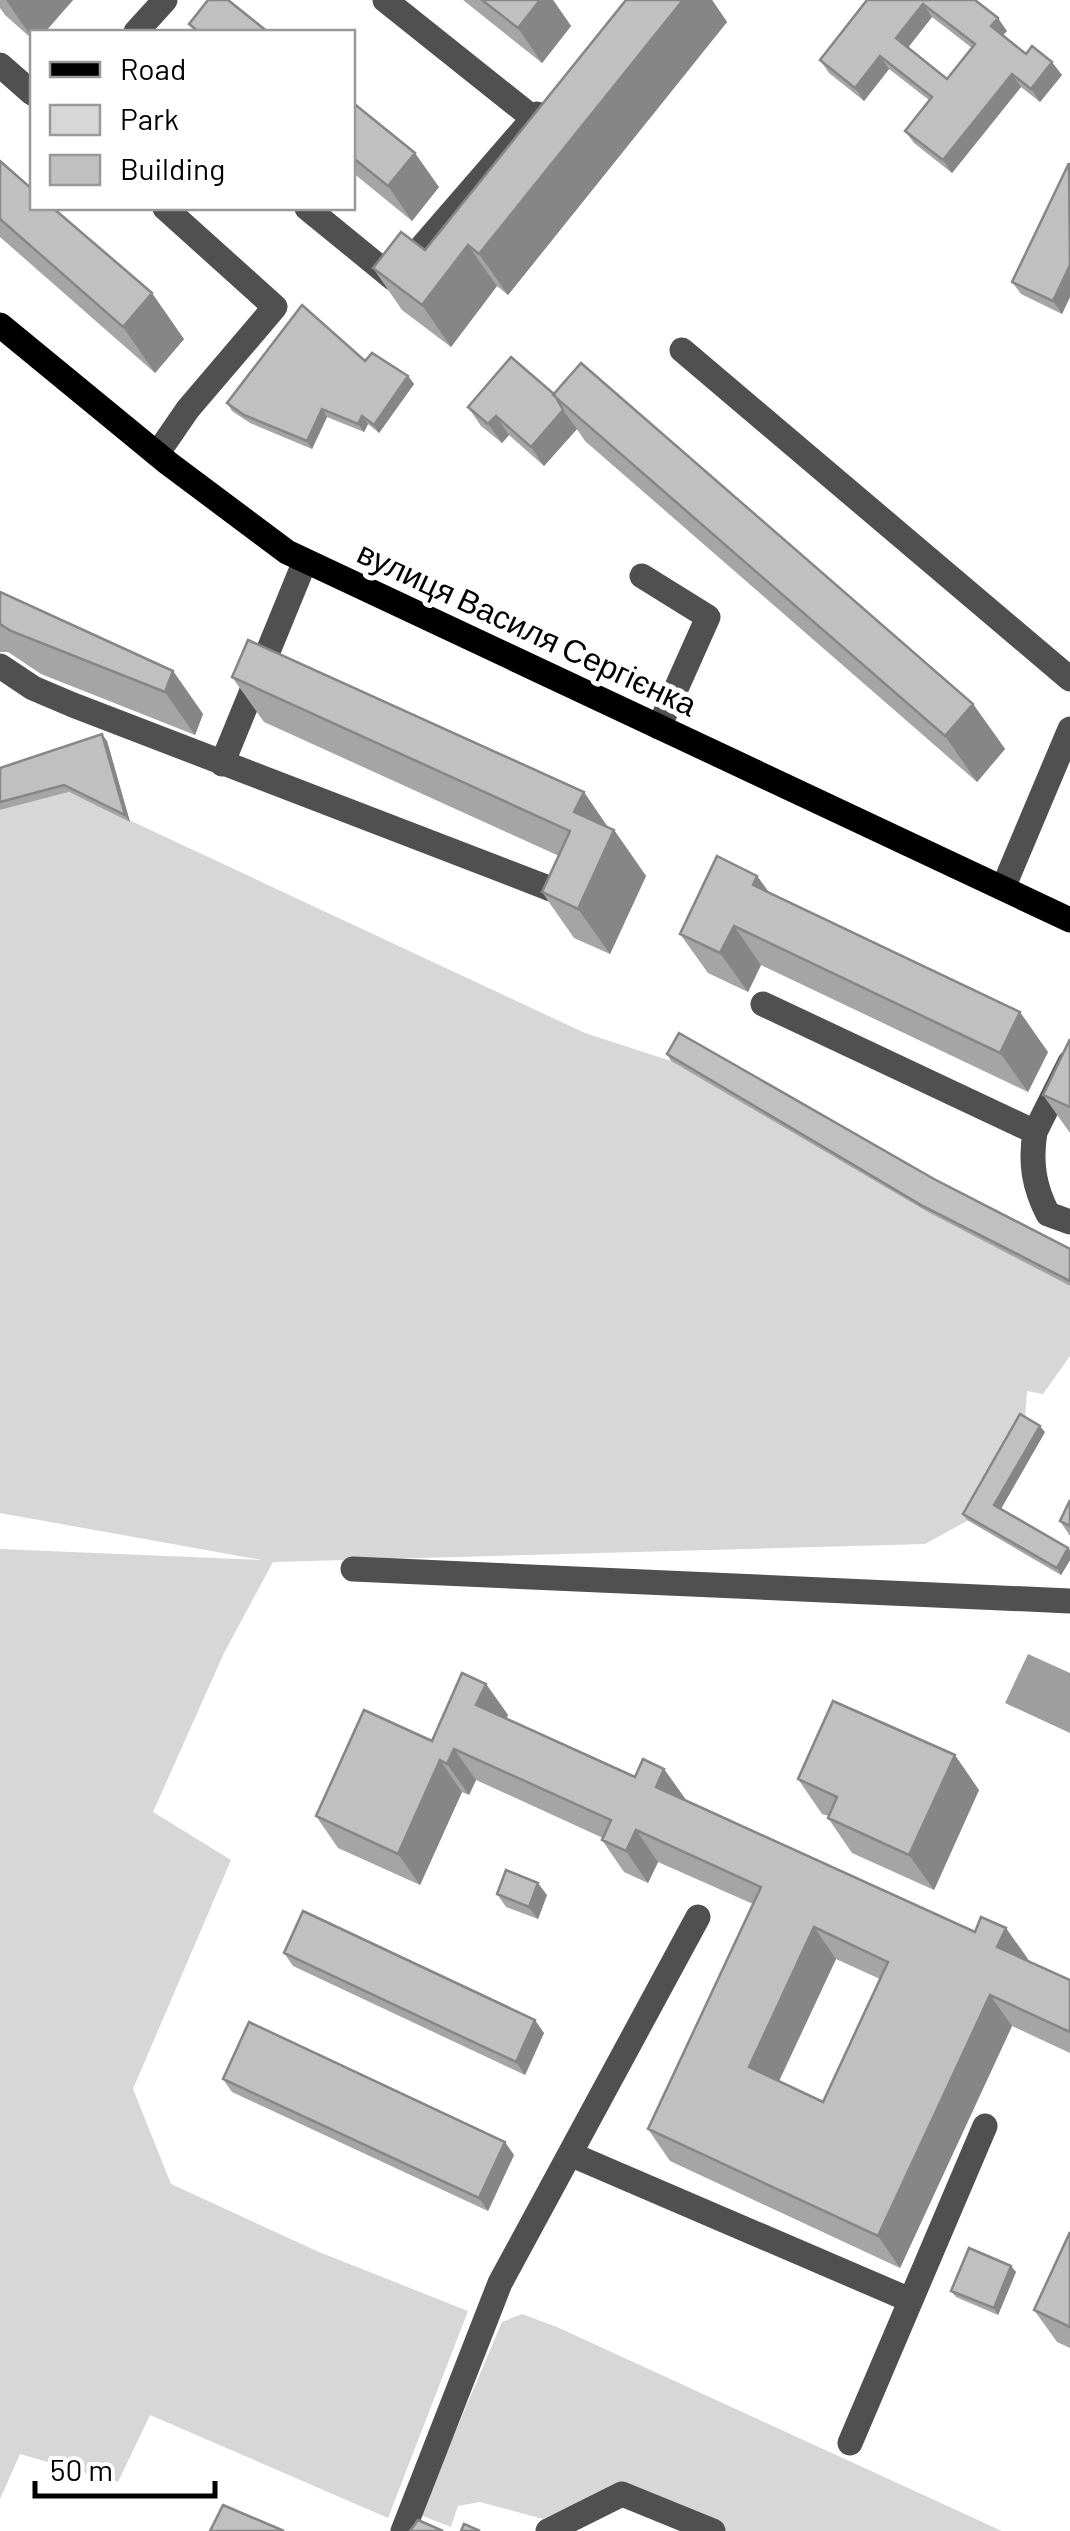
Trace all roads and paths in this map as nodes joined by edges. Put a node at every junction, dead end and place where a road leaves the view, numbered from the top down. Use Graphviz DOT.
graph roads {
  1 [pos="165,0"];
  2 [pos="384,0"];
  3 [pos="138,30"];
  4 [pos="0,65"];
  5 [pos="558,88"];
  6 [pos="30,91"];
  7 [pos="533,118"];
  8 [pos="167,210"];
  9 [pos="309,210"];
  10 [pos="0,325"];
  11 [pos="682,350"];
  12 [pos="157,454"];
  13 [pos="305,560"];
  14 [pos="642,576"];
  15 [pos="0,666"];
  16 [pos="1070,679"];
  17 [pos="659,727"];
  18 [pos="1070,729"];
  19 [pos="222,764"];
  20 [pos="1003,888"];
  21 [pos="551,889"];
  22 [pos="1070,920"];
  23 [pos="763,1004"];
  24 [pos="1070,1062"];
  25 [pos="1036,1132"];
  26 [pos="1070,1222"];
  27 [pos="353,1568"];
  28 [pos="1070,1601"];
  29 [pos="698,1917"];
  30 [pos="985,2126"];
  31 [pos="570,2154"];
  32 [pos="910,2300"];
  33 [pos="850,2443"];
  34 [pos="403,2531"];
  35 [pos="548,2531"];
  36 [pos="712,2531"];
  1 -- 3 [label="lane"];
  2 -- 7 [label="lane"];
  4 -- 6 [label="lane"];
  5 -- 7 [label="lane"];
  7 -- 9 [label="lane"];
  8 -- 12 [label="lane"];
  10 -- 12 [label="main road, вулиця Василя Сергієнка"];
  11 -- 16 [label="lane"];
  12 -- 13 [label="main road, вулиця Василя Сергієнка"];
  13 -- 17 [label="main road, вулиця Василя Сергієнка"];
  13 -- 19 [label="lane"];
  14 -- 17 [label="lane"];
  15 -- 19 [label="lane"];
  17 -- 20 [label="main road, вулиця Василя Сергієнка"];
  18 -- 20 [label="lane"];
  19 -- 21 [label="lane"];
  20 -- 22 [label="main road, вулиця Василя Сергієнка"];
  23 -- 25 [label="lane"];
  24 -- 25 [label="lane"];
  25 -- 26 [label="lane"];
  27 -- 28 [label="lane"];
  29 -- 31 [label="lane"];
  30 -- 32 [label="lane"];
  31 -- 32 [label="lane"];
  31 -- 34 [label="lane"];
  32 -- 33 [label="lane"];
  35 -- 36 [label="lane"];
}
